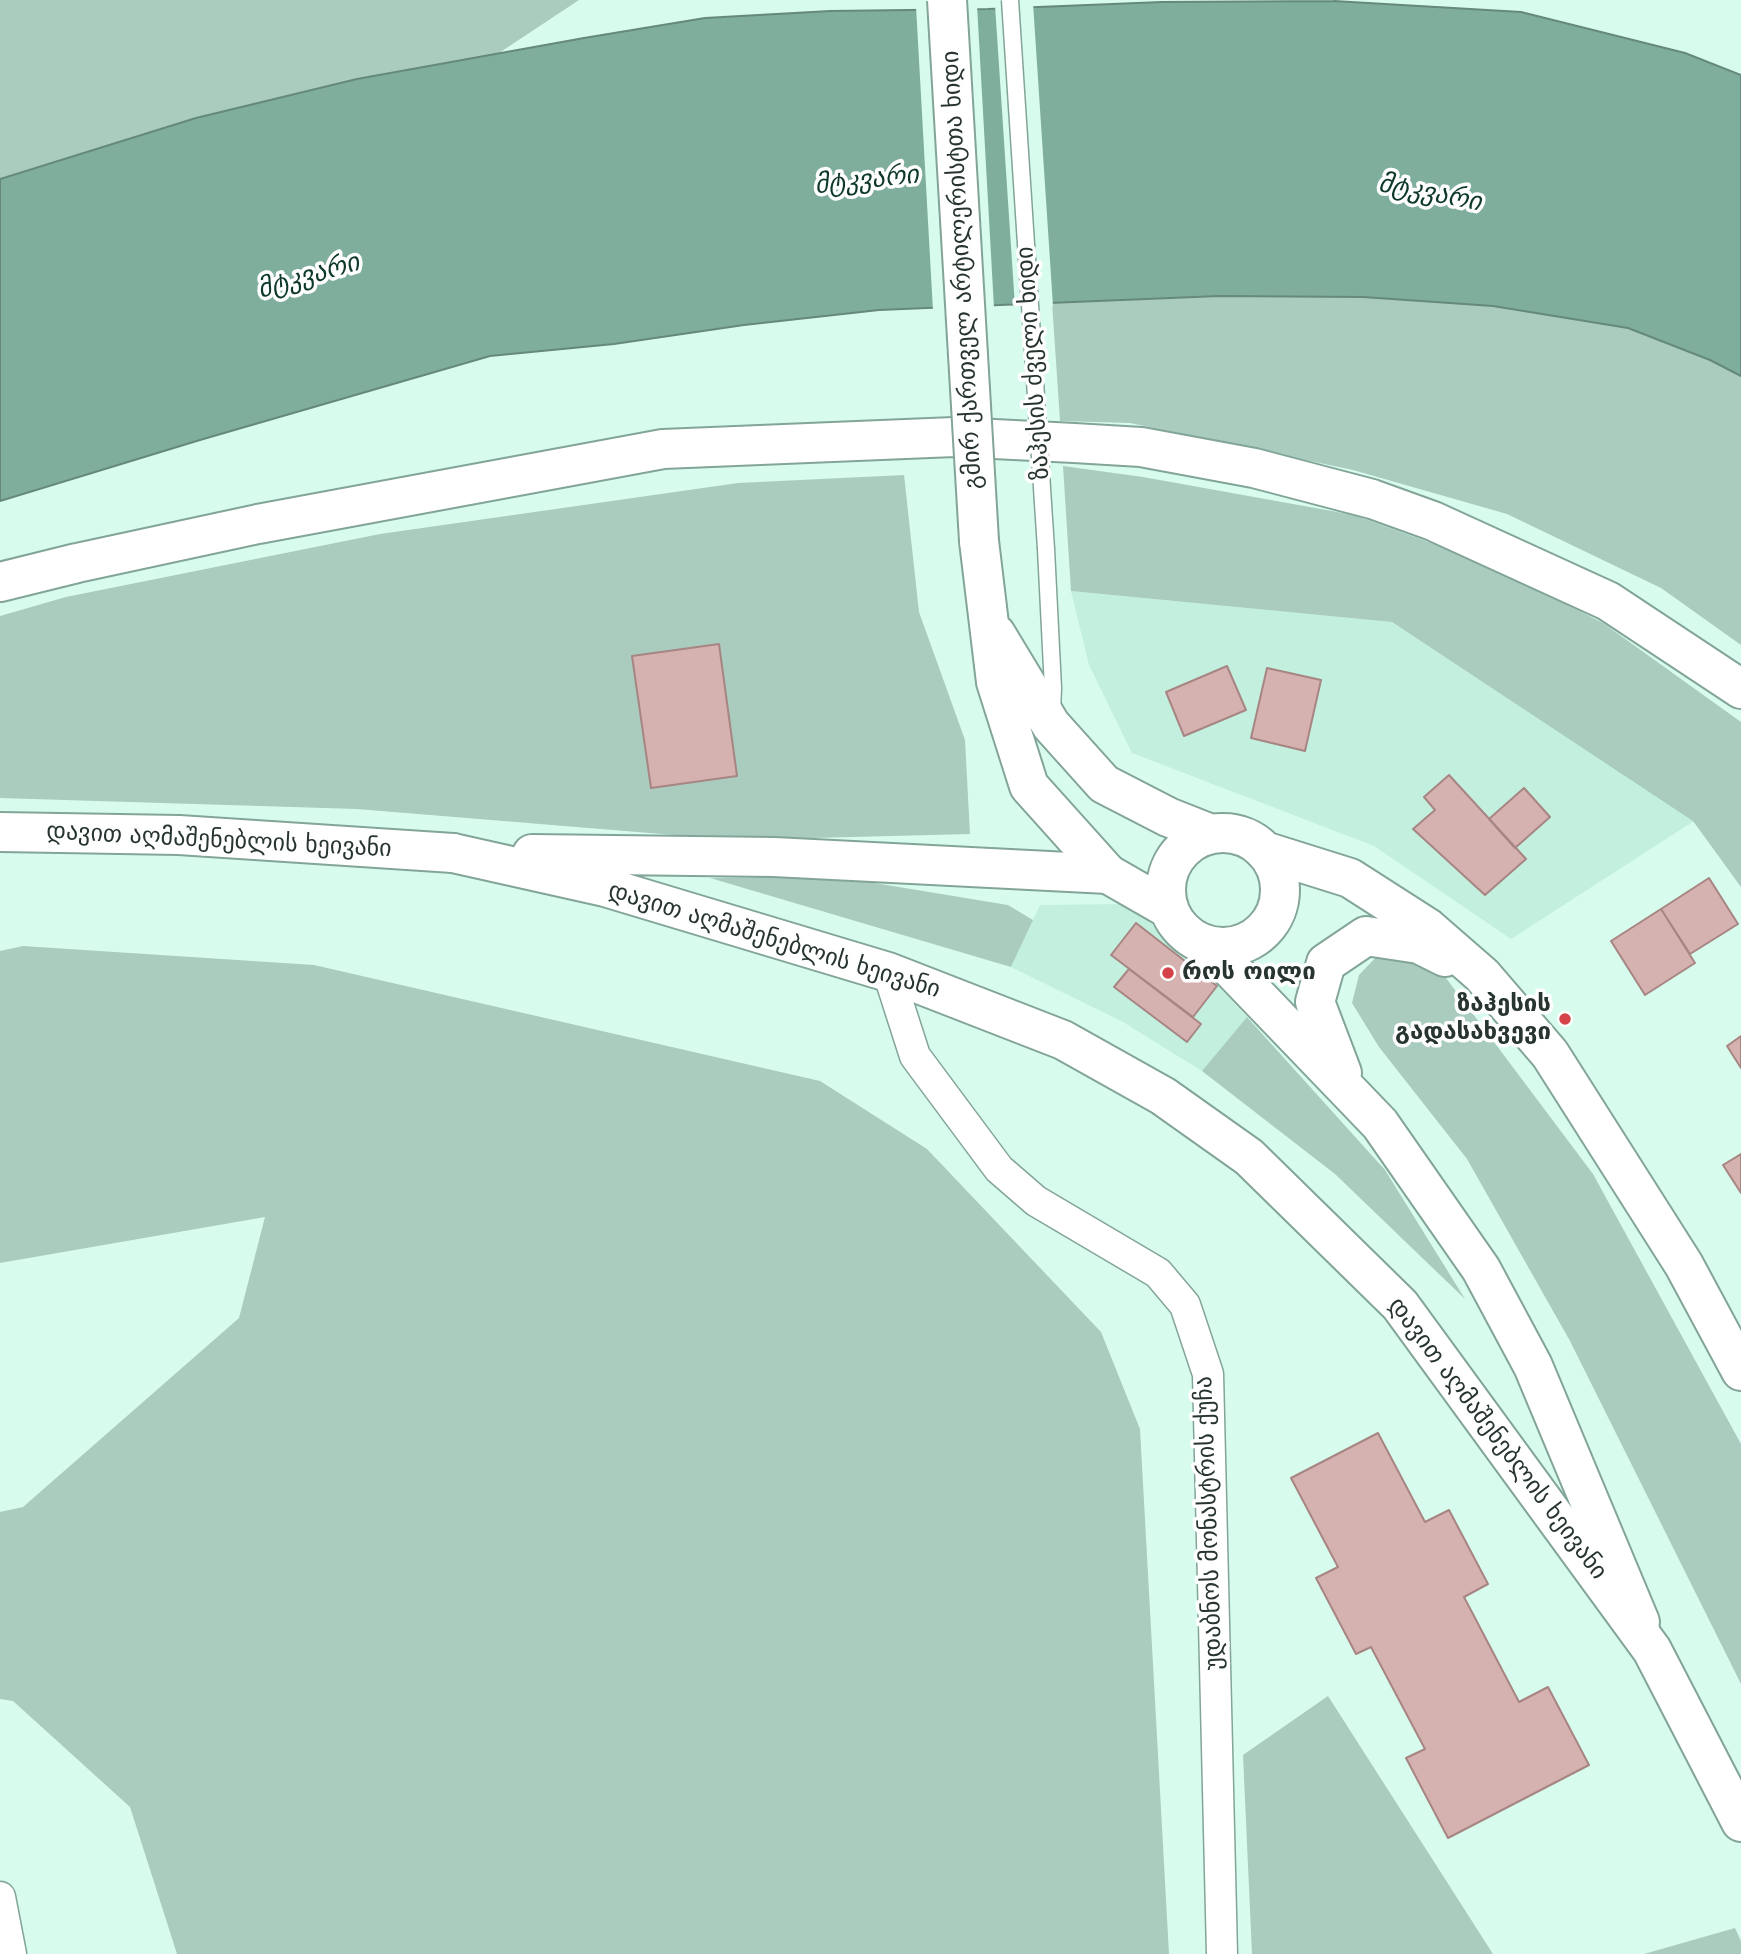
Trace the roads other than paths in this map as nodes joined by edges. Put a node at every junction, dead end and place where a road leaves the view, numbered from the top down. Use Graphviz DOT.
graph roads {
  1 [pos="947,0"];
  2 [pos="1010,0"];
  3 [pos="0,582"];
  4 [pos="989,624"];
  5 [pos="1741,689"];
  6 [pos="1051,725"];
  7 [pos="0,832"];
  8 [pos="1211,834"];
  9 [pos="1264,851"];
  10 [pos="453,853"];
  11 [pos="1108,874"];
  12 [pos="1169,909"];
  13 [pos="1208,945"];
  14 [pos="888,972"];
  15 [pos="1482,975"];
  16 [pos="1348,1088"];
  17 [pos="1741,1371"];
  18 [pos="1652,1650"];
  19 [pos="1741,1822"];
  20 [pos="0,1897"];
  21 [pos="11,1954"];
  22 [pos="1223,1954"];
  1 -- 4 [label="main road, გმირ ქართველ არტილერისტთა ხიდი, bridge"];
  2 -- 6 [label="lane, ზაჰესის ძველი ხიდი, bridge"];
  3 -- 5 [label="main road"];
  4 -- 6 [label="main road"];
  4 -- 11 [label="main road"];
  6 -- 8 [label="main road"];
  7 -- 10 [label="main road, დავით აღმაშენებლის ხეივანი"];
  8 -- 9 [label="main road"];
  8 -- 12 [label="main road"];
  9 -- 13 [label="main road"];
  9 -- 15 [label="main road"];
  10 -- 11 [label="main road"];
  10 -- 14 [label="main road, დავით აღმაშენებლის ხეივანი"];
  11 -- 12 [label="main road"];
  12 -- 13 [label="main road"];
  13 -- 16 [label="main road, დავით აღმაშენებლის ხეივანი"];
  14 -- 18 [label="main road, დავით აღმაშენებლის ხეივანი"];
  14 -- 22 [label="street, უდაბნოს მონასტრის ქუჩა"];
  15 -- 16 [label="main road"];
  15 -- 17 [label="main road"];
  16 -- 18 [label="main road, დავით აღმაშენებლის ხეივანი"];
  18 -- 19 [label="main road, დავით აღმაშენებლის ხეივანი"];
  20 -- 21 [label="street"];
}
